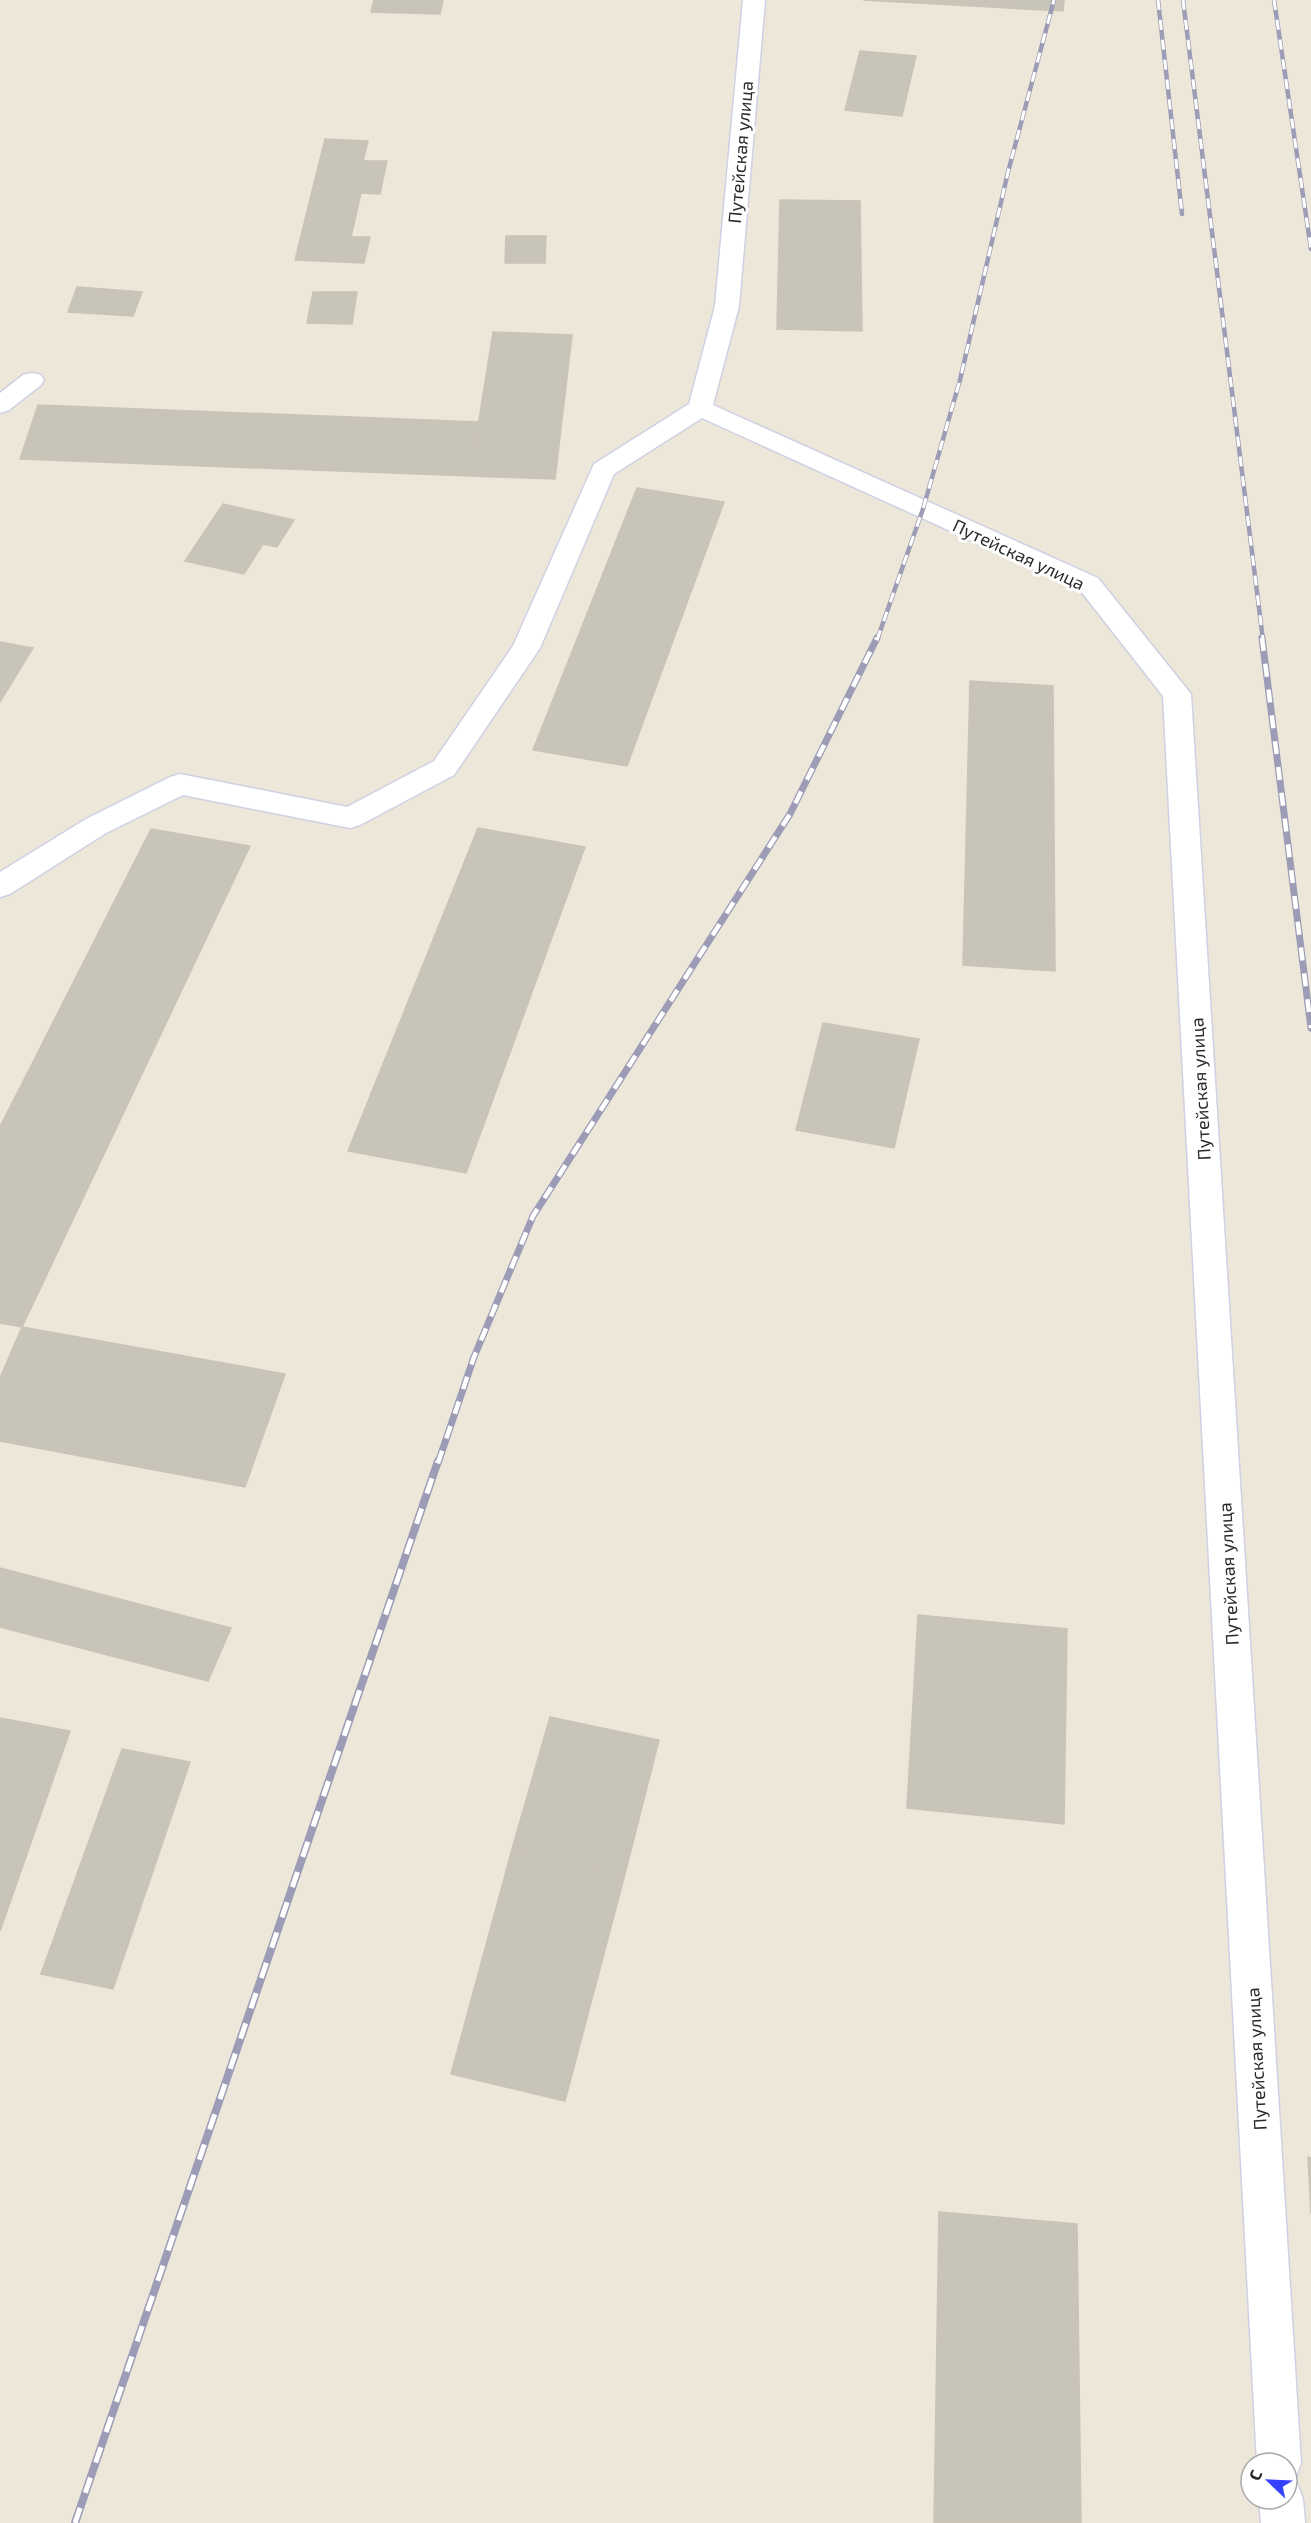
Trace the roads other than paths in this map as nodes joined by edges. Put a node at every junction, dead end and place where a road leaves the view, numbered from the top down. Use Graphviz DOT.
graph roads {
  1 [pos="754,0"];
  2 [pos="32,380"];
  3 [pos="0,405"];
  4 [pos="700,408"];
  5 [pos="0,886"];
  6 [pos="1278,2451"];
  1 -- 4 [label="street, Путейская улица"];
  2 -- 3 [label="street"];
  4 -- 5 [label="street"];
  4 -- 6 [label="street, Путейская улица"];
}
